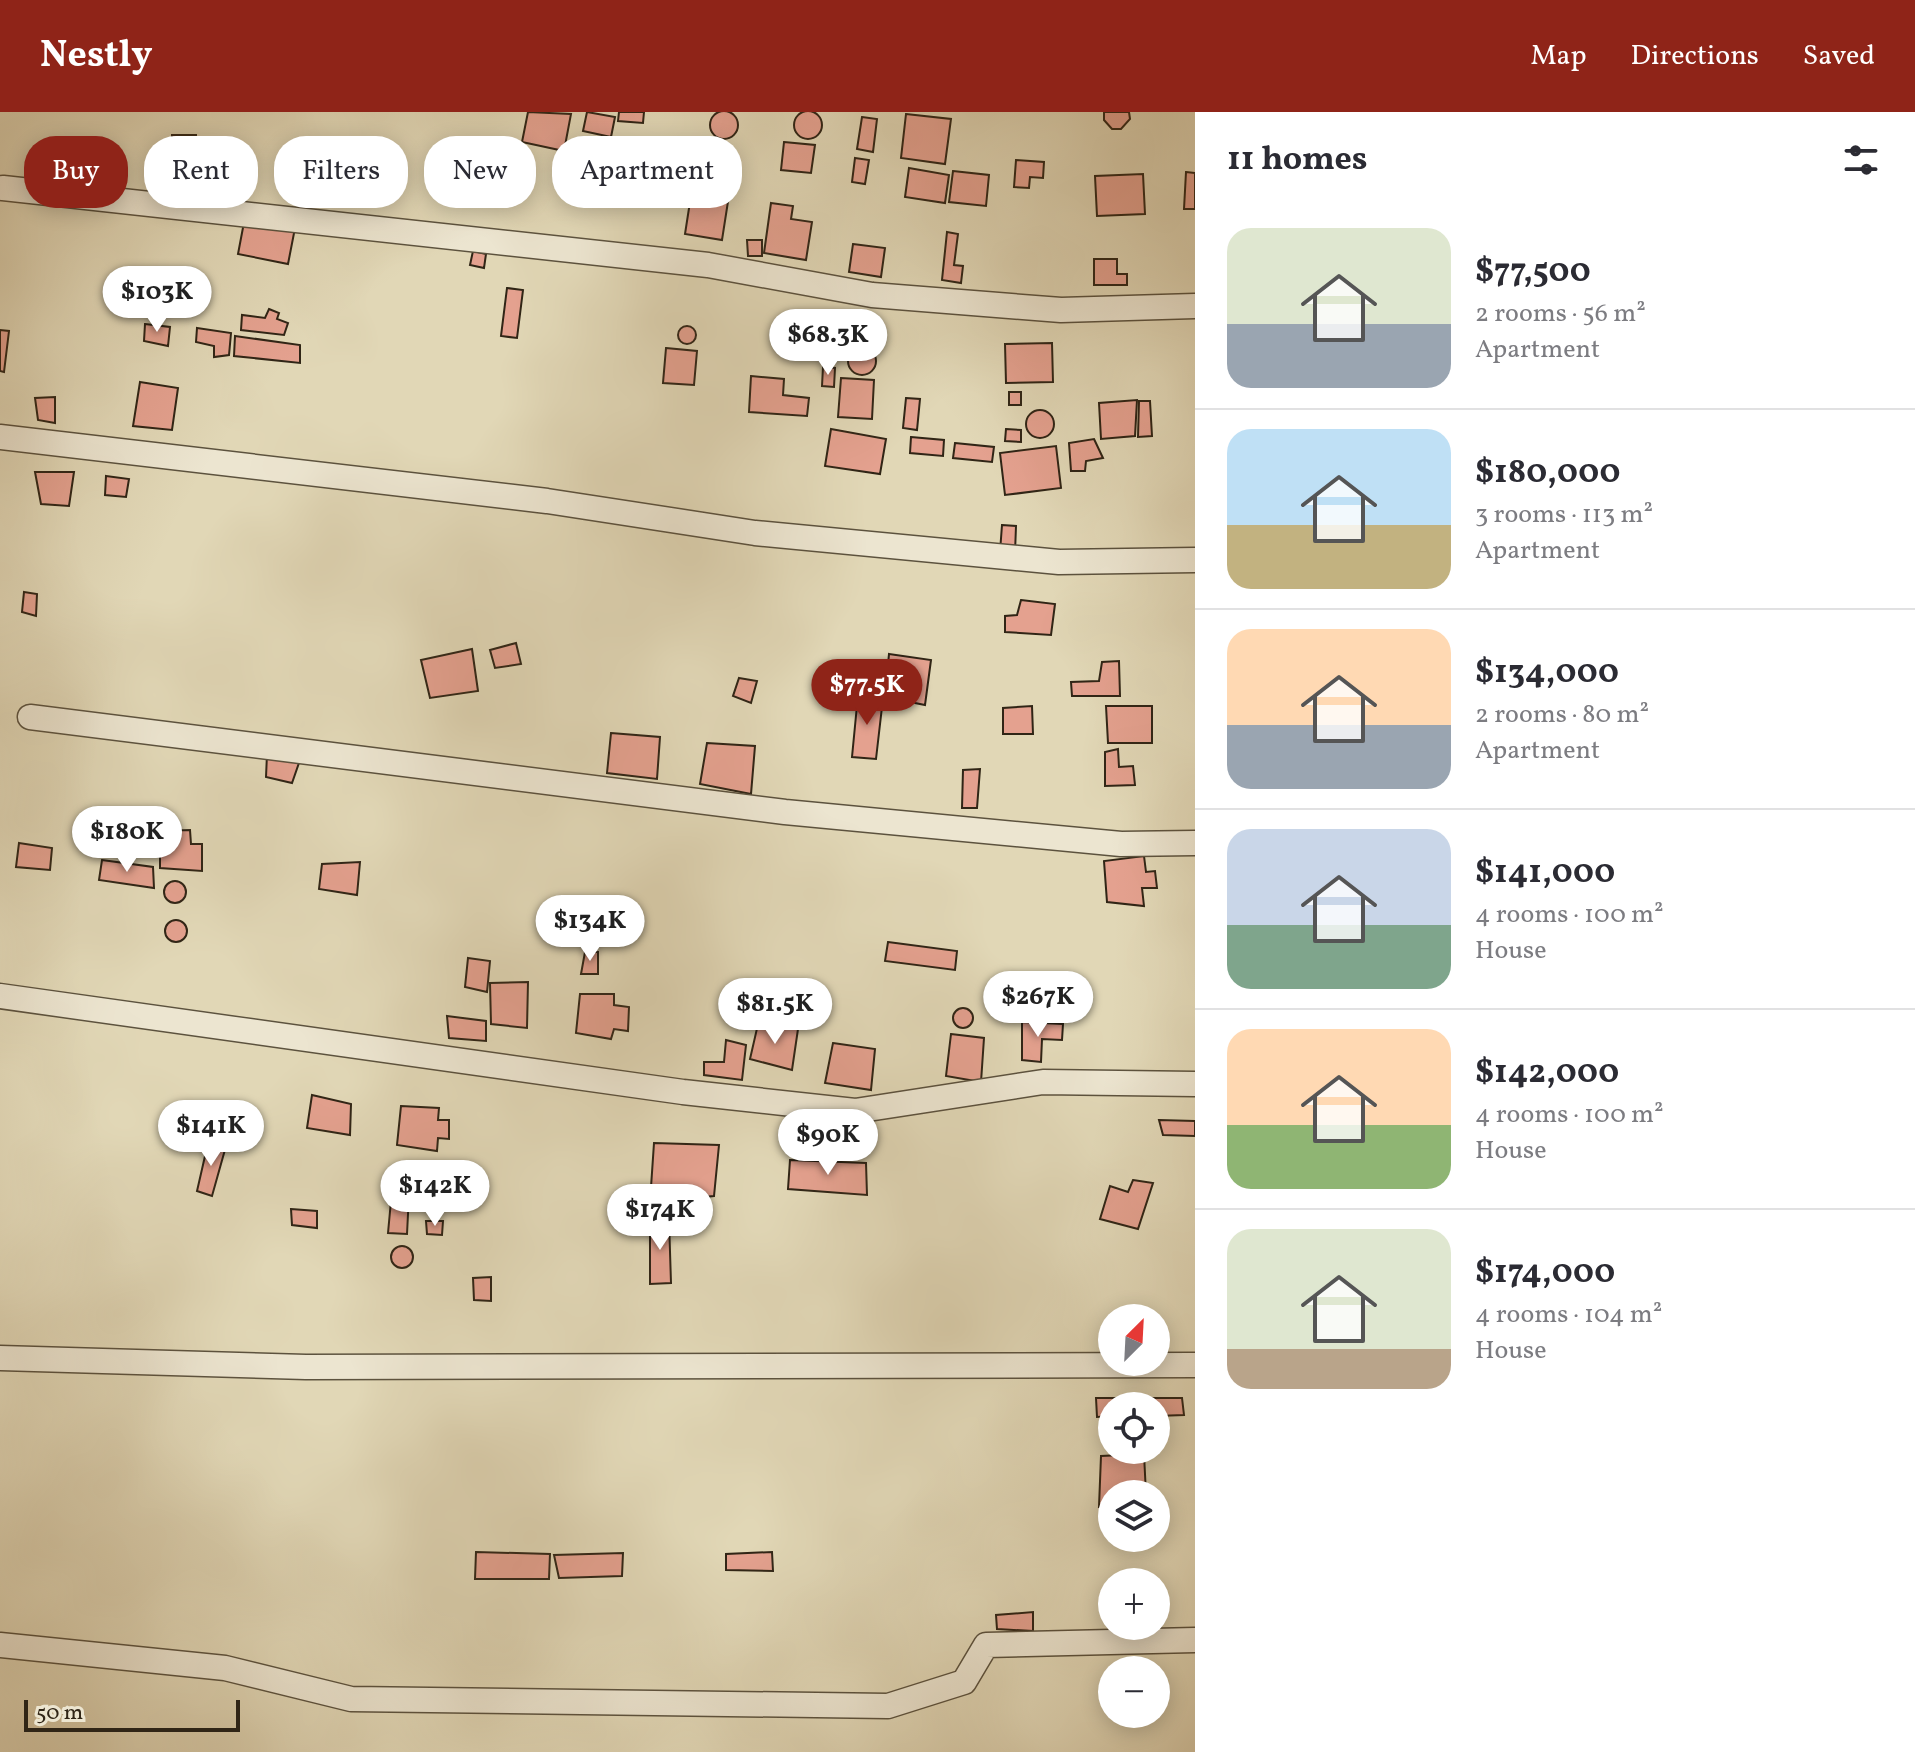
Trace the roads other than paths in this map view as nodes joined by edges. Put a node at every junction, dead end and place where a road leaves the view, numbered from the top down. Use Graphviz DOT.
graph roads {
  1 [pos="3,188"];
  2 [pos="1195,306"];
  3 [pos="0,437"];
  4 [pos="1195,560"];
  5 [pos="30,717"];
  6 [pos="1195,843"];
  7 [pos="0,996"];
  8 [pos="1195,1084"];
  9 [pos="0,1358"];
  10 [pos="1195,1365"];
  11 [pos="1195,1640"];
  12 [pos="0,1645"];
  1 -- 2 [label="street"];
  3 -- 4 [label="street"];
  5 -- 6 [label="street"];
  7 -- 8 [label="street"];
  9 -- 10 [label="street"];
  11 -- 12 [label="street"];
}
